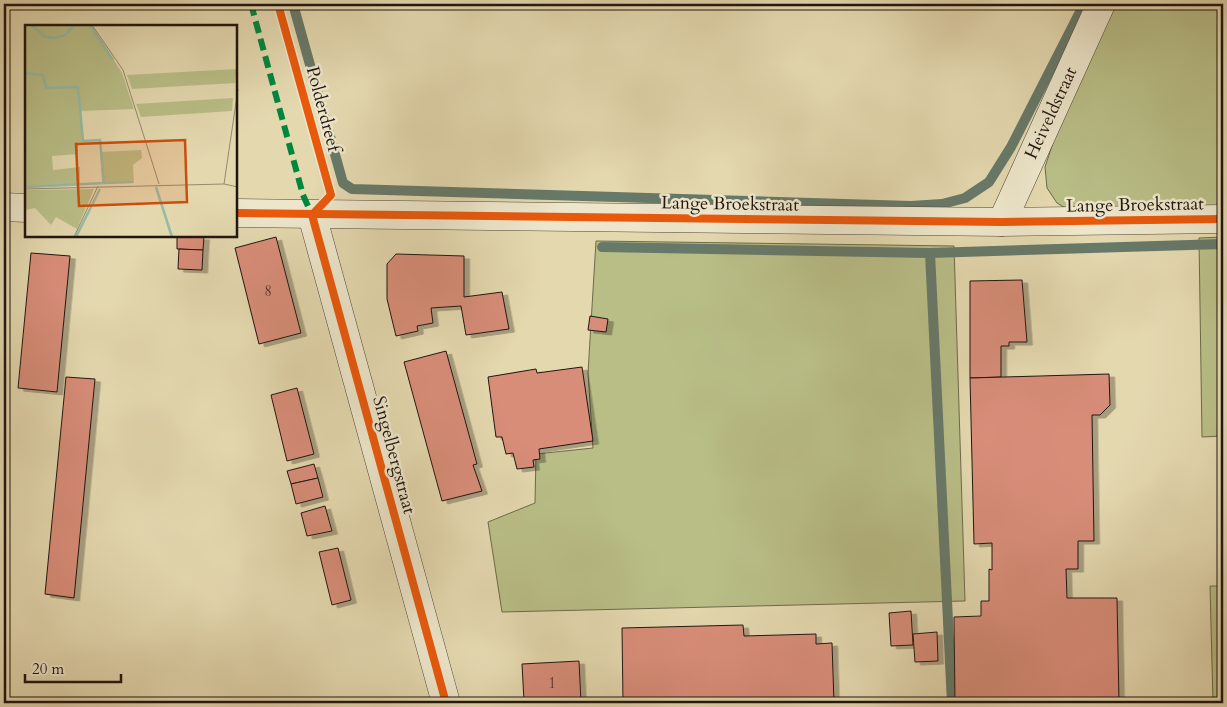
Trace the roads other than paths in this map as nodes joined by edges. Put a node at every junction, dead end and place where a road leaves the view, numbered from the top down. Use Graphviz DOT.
graph roads {
  1 [pos="1101,4"];
  2 [pos="4,207"];
  3 [pos="25,208"];
  4 [pos="238,214"];
  5 [pos="312,216"];
  6 [pos="1223,219"];
  7 [pos="1002,222"];
  8 [pos="446,703"];
  1 -- 7 [label="street, Heiveldstraat"];
  2 -- 3 [label="street"];
  4 -- 5 [label="street, Lange Broekstraat"];
  5 -- 7 [label="street, Lange Broekstraat"];
  5 -- 8 [label="street, Singelbergstraat"];
  6 -- 7 [label="street, Lange Broekstraat"];
}
